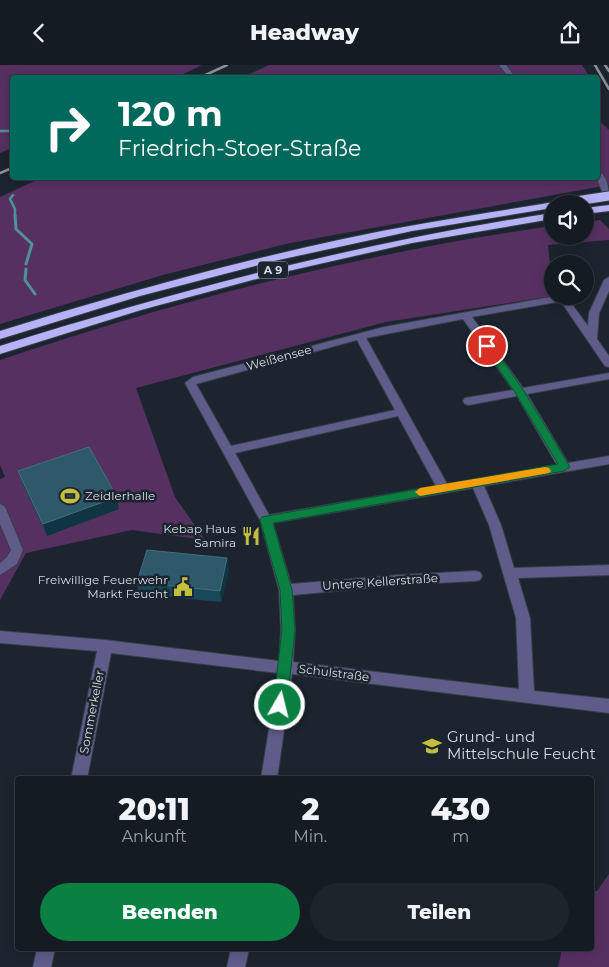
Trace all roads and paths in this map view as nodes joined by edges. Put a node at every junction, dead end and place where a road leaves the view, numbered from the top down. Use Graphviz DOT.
graph roads {
  1 [pos="502,65"];
  2 [pos="510,75"];
  3 [pos="600,177"];
  4 [pos="609,197"];
  5 [pos="594,199"];
  6 [pos="544,206"];
  7 [pos="609,208"];
  8 [pos="594,210"];
  9 [pos="544,217"];
  10 [pos="609,280"];
  11 [pos="465,315"];
  12 [pos="0,335"];
  13 [pos="360,336"];
  14 [pos="592,338"];
  15 [pos="0,350"];
  16 [pos="609,363"];
  17 [pos="609,376"];
  18 [pos="520,393"];
  19 [pos="469,401"];
  20 [pos="401,411"];
  21 [pos="228,451"];
  22 [pos="609,460"];
  23 [pos="564,467"];
  24 [pos="477,483"];
  25 [pos="443,488"];
  26 [pos="0,509"];
  27 [pos="266,520"];
  28 [pos="0,570"];
  29 [pos="609,570"];
  30 [pos="511,573"];
  31 [pos="475,576"];
  32 [pos="286,590"];
  33 [pos="0,637"];
  34 [pos="105,646"];
  35 [pos="286,667"];
  36 [pos="528,696"];
  37 [pos="609,706"];
  38 [pos="80,776"];
  39 [pos="269,776"];
  40 [pos="46,951"];
  41 [pos="240,951"];
  42 [pos="42,967"];
  43 [pos="236,967"];
  1 -- 2 [label="street"];
  3 -- 4 [label="street"];
  4 -- 5 [label="highway, bridge"];
  6 -- 12 [label="highway, A 9"];
  7 -- 8 [label="highway"];
  9 -- 15 [label="highway, A 9"];
  10 -- 14 [label="street"];
  11 -- 13 [label="street"];
  11 -- 14 [label="street"];
  11 -- 18 [label="street"];
  13 -- 20 [label="street"];
  13 -- 21 [label="street, Weißensee"];
  14 -- 16 [label="street"];
  17 -- 18 [label="street"];
  18 -- 19 [label="street"];
  18 -- 23 [label="street"];
  20 -- 21 [label="street"];
  20 -- 25 [label="street"];
  21 -- 27 [label="street, Weißensee"];
  22 -- 23 [label="street"];
  23 -- 24 [label="street"];
  24 -- 25 [label="street"];
  24 -- 30 [label="street"];
  25 -- 27 [label="street"];
  26 -- 28 [label="street"];
  27 -- 32 [label="street"];
  29 -- 30 [label="street"];
  30 -- 36 [label="street"];
  31 -- 32 [label="street, Untere Kellerstraße"];
  32 -- 35 [label="street"];
  33 -- 34 [label="street, Schulstraße"];
  34 -- 35 [label="street, Schulstraße"];
  34 -- 38 [label="street, Sommerkeller"];
  35 -- 36 [label="street, Schulstraße"];
  35 -- 39 [label="street"];
  36 -- 37 [label="street, Schulstraße"];
  40 -- 42 [label="street"];
  41 -- 43 [label="street"];
}
